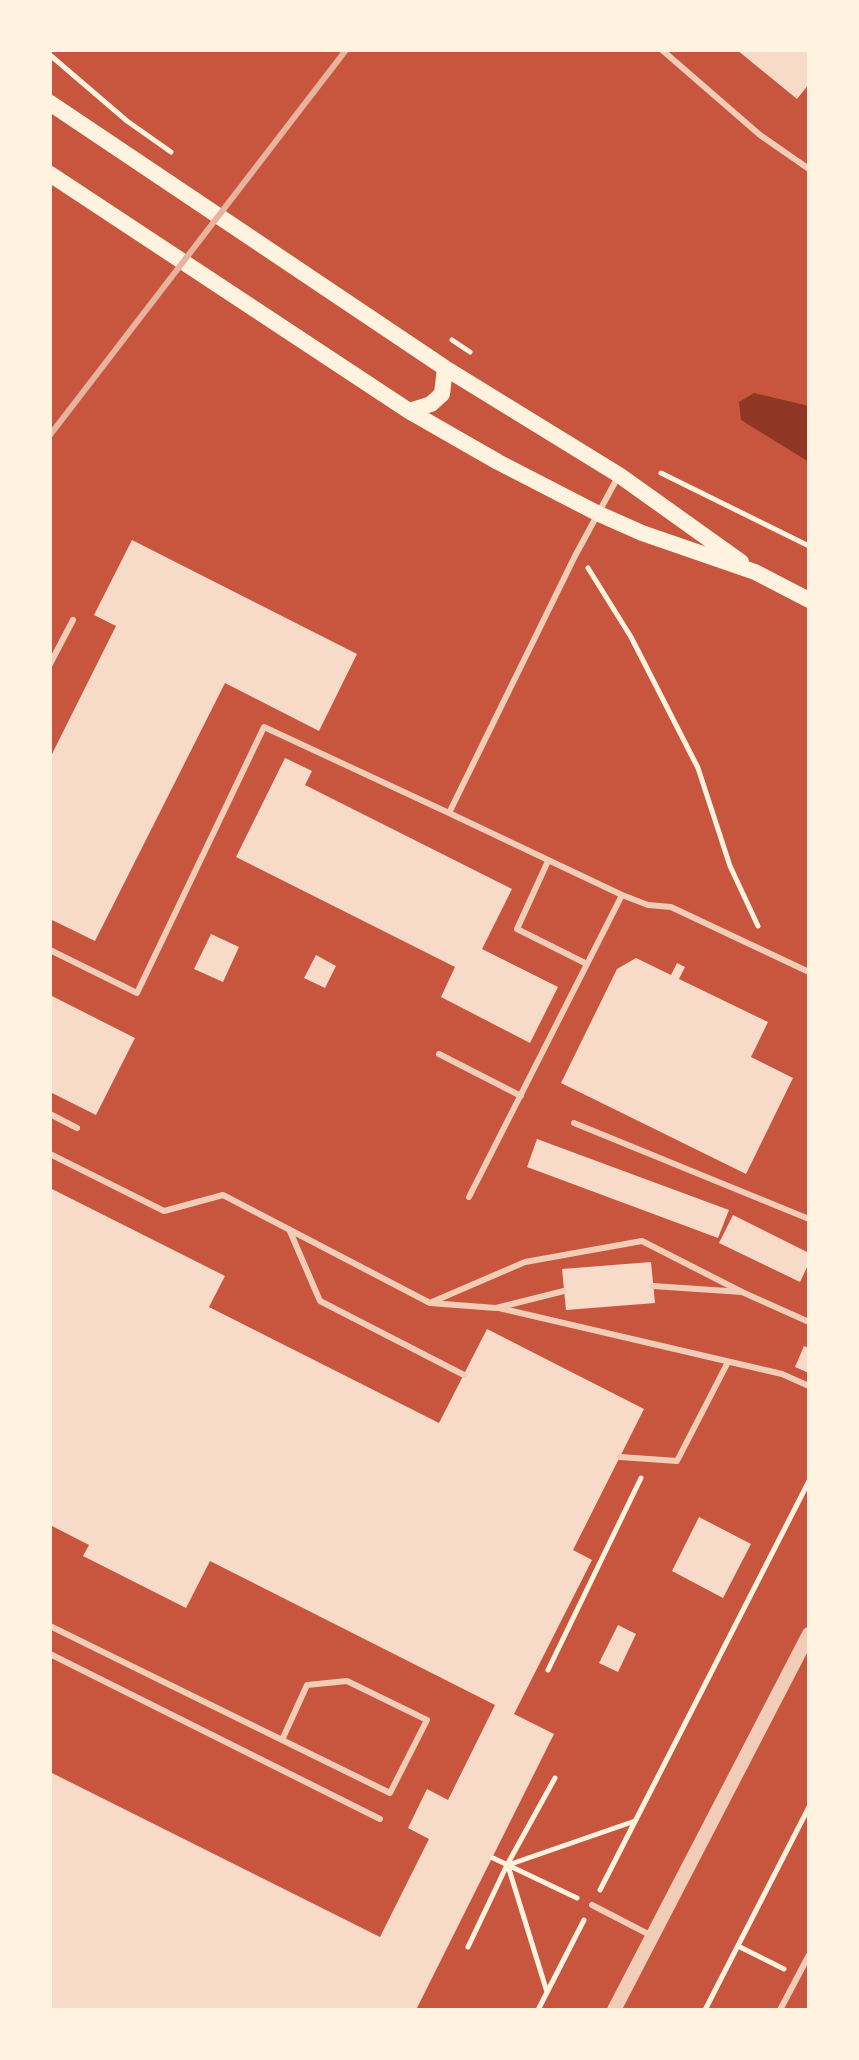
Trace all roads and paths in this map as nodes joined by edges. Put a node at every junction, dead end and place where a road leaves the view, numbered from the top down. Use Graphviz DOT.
graph roads {
  1 [pos="662,50"];
  2 [pos="50,55"];
  3 [pos="50,103"];
  4 [pos="127,121"];
  5 [pos="809,169"];
  6 [pos="50,174"];
  7 [pos="446,337"];
  8 [pos="473,353"];
  9 [pos="445,368"];
  10 [pos="409,411"];
  11 [pos="658,471"];
  12 [pos="619,475"];
  13 [pos="597,513"];
  14 [pos="809,546"];
  15 [pos="575,556"];
  16 [pos="755,572"];
  17 [pos="809,600"];
  18 [pos="73,620"];
  19 [pos="50,664"];
  20 [pos="449,813"];
  21 [pos="548,861"];
  22 [pos="622,895"];
  23 [pos="50,950"];
  24 [pos="768,953"];
  25 [pos="587,964"];
  26 [pos="809,972"];
  27 [pos="439,1054"];
  28 [pos="521,1096"];
  29 [pos="50,1114"];
  30 [pos="574,1123"];
  31 [pos="77,1128"];
  32 [pos="50,1154"];
  33 [pos="469,1197"];
  34 [pos="809,1219"];
  35 [pos="289,1229"];
  36 [pos="653,1286"];
  37 [pos="564,1291"];
  38 [pos="742,1292"];
  39 [pos="430,1303"];
  40 [pos="496,1308"];
  41 [pos="809,1322"];
  42 [pos="728,1362"];
  43 [pos="464,1375"];
  44 [pos="809,1386"];
  45 [pos="620,1457"];
  46 [pos="650,1459"];
  47 [pos="809,1481"];
  48 [pos="50,1626"];
  49 [pos="809,1634"];
  50 [pos="50,1654"];
  51 [pos="548,1670"];
  52 [pos="282,1740"];
  53 [pos="555,1778"];
  54 [pos="809,1807"];
  55 [pos="380,1819"];
  56 [pos="635,1820"];
  57 [pos="493,1858"];
  58 [pos="507,1865"];
  59 [pos="592,1905"];
  60 [pos="652,1936"];
  61 [pos="738,1946"];
  62 [pos="468,1947"];
  63 [pos="809,1955"];
  64 [pos="795,1974"];
  65 [pos="547,1992"];
  66 [pos="538,2010"];
  67 [pos="614,2010"];
  68 [pos="705,2010"];
  69 [pos="780,2010"];
  1 -- 5 [label="lane"];
  2 -- 4 [label="path"];
  3 -- 9 [label="main road"];
  6 -- 10 [label="main road"];
  7 -- 8 [label="path"];
  9 -- 10 [label="main road"];
  9 -- 12 [label="main road"];
  10 -- 13 [label="main road"];
  11 -- 14 [label="path"];
  12 -- 13 [label="lane"];
  12 -- 16 [label="main road"];
  13 -- 15 [label="lane"];
  13 -- 16 [label="main road"];
  15 -- 20 [label="lane"];
  15 -- 24 [label="path"];
  16 -- 17 [label="main road"];
  18 -- 19 [label="lane"];
  20 -- 21 [label="lane"];
  20 -- 23 [label="lane"];
  21 -- 22 [label="lane"];
  21 -- 25 [label="lane"];
  22 -- 24 [label="lane"];
  22 -- 25 [label="lane"];
  24 -- 26 [label="lane"];
  25 -- 28 [label="lane"];
  27 -- 28 [label="lane"];
  28 -- 33 [label="lane"];
  29 -- 31 [label="lane"];
  30 -- 34 [label="lane"];
  32 -- 35 [label="lane"];
  35 -- 39 [label="lane"];
  35 -- 43 [label="lane"];
  36 -- 38 [label="lane"];
  37 -- 40 [label="lane"];
  38 -- 39 [label="lane"];
  38 -- 41 [label="lane"];
  39 -- 40 [label="lane"];
  40 -- 42 [label="lane"];
  42 -- 44 [label="lane"];
  42 -- 46 [label="lane"];
  45 -- 46 [label="lane"];
  46 -- 51 [label="path"];
  47 -- 56 [label="path"];
  48 -- 52 [label="lane"];
  49 -- 60 [label="street"];
  50 -- 55 [label="lane"];
  52 -- 52 [label="lane"];
  53 -- 58 [label="path"];
  54 -- 61 [label="path"];
  56 -- 58 [label="path"];
  56 -- 59 [label="path"];
  57 -- 58 [label="path"];
  58 -- 59 [label="path"];
  58 -- 62 [label="path"];
  58 -- 65 [label="path"];
  59 -- 60 [label="lane"];
  59 -- 65 [label="path"];
  60 -- 67 [label="street"];
  61 -- 64 [label="path"];
  61 -- 68 [label="path"];
  63 -- 69 [label="lane"];
  65 -- 66 [label="path"];
}
